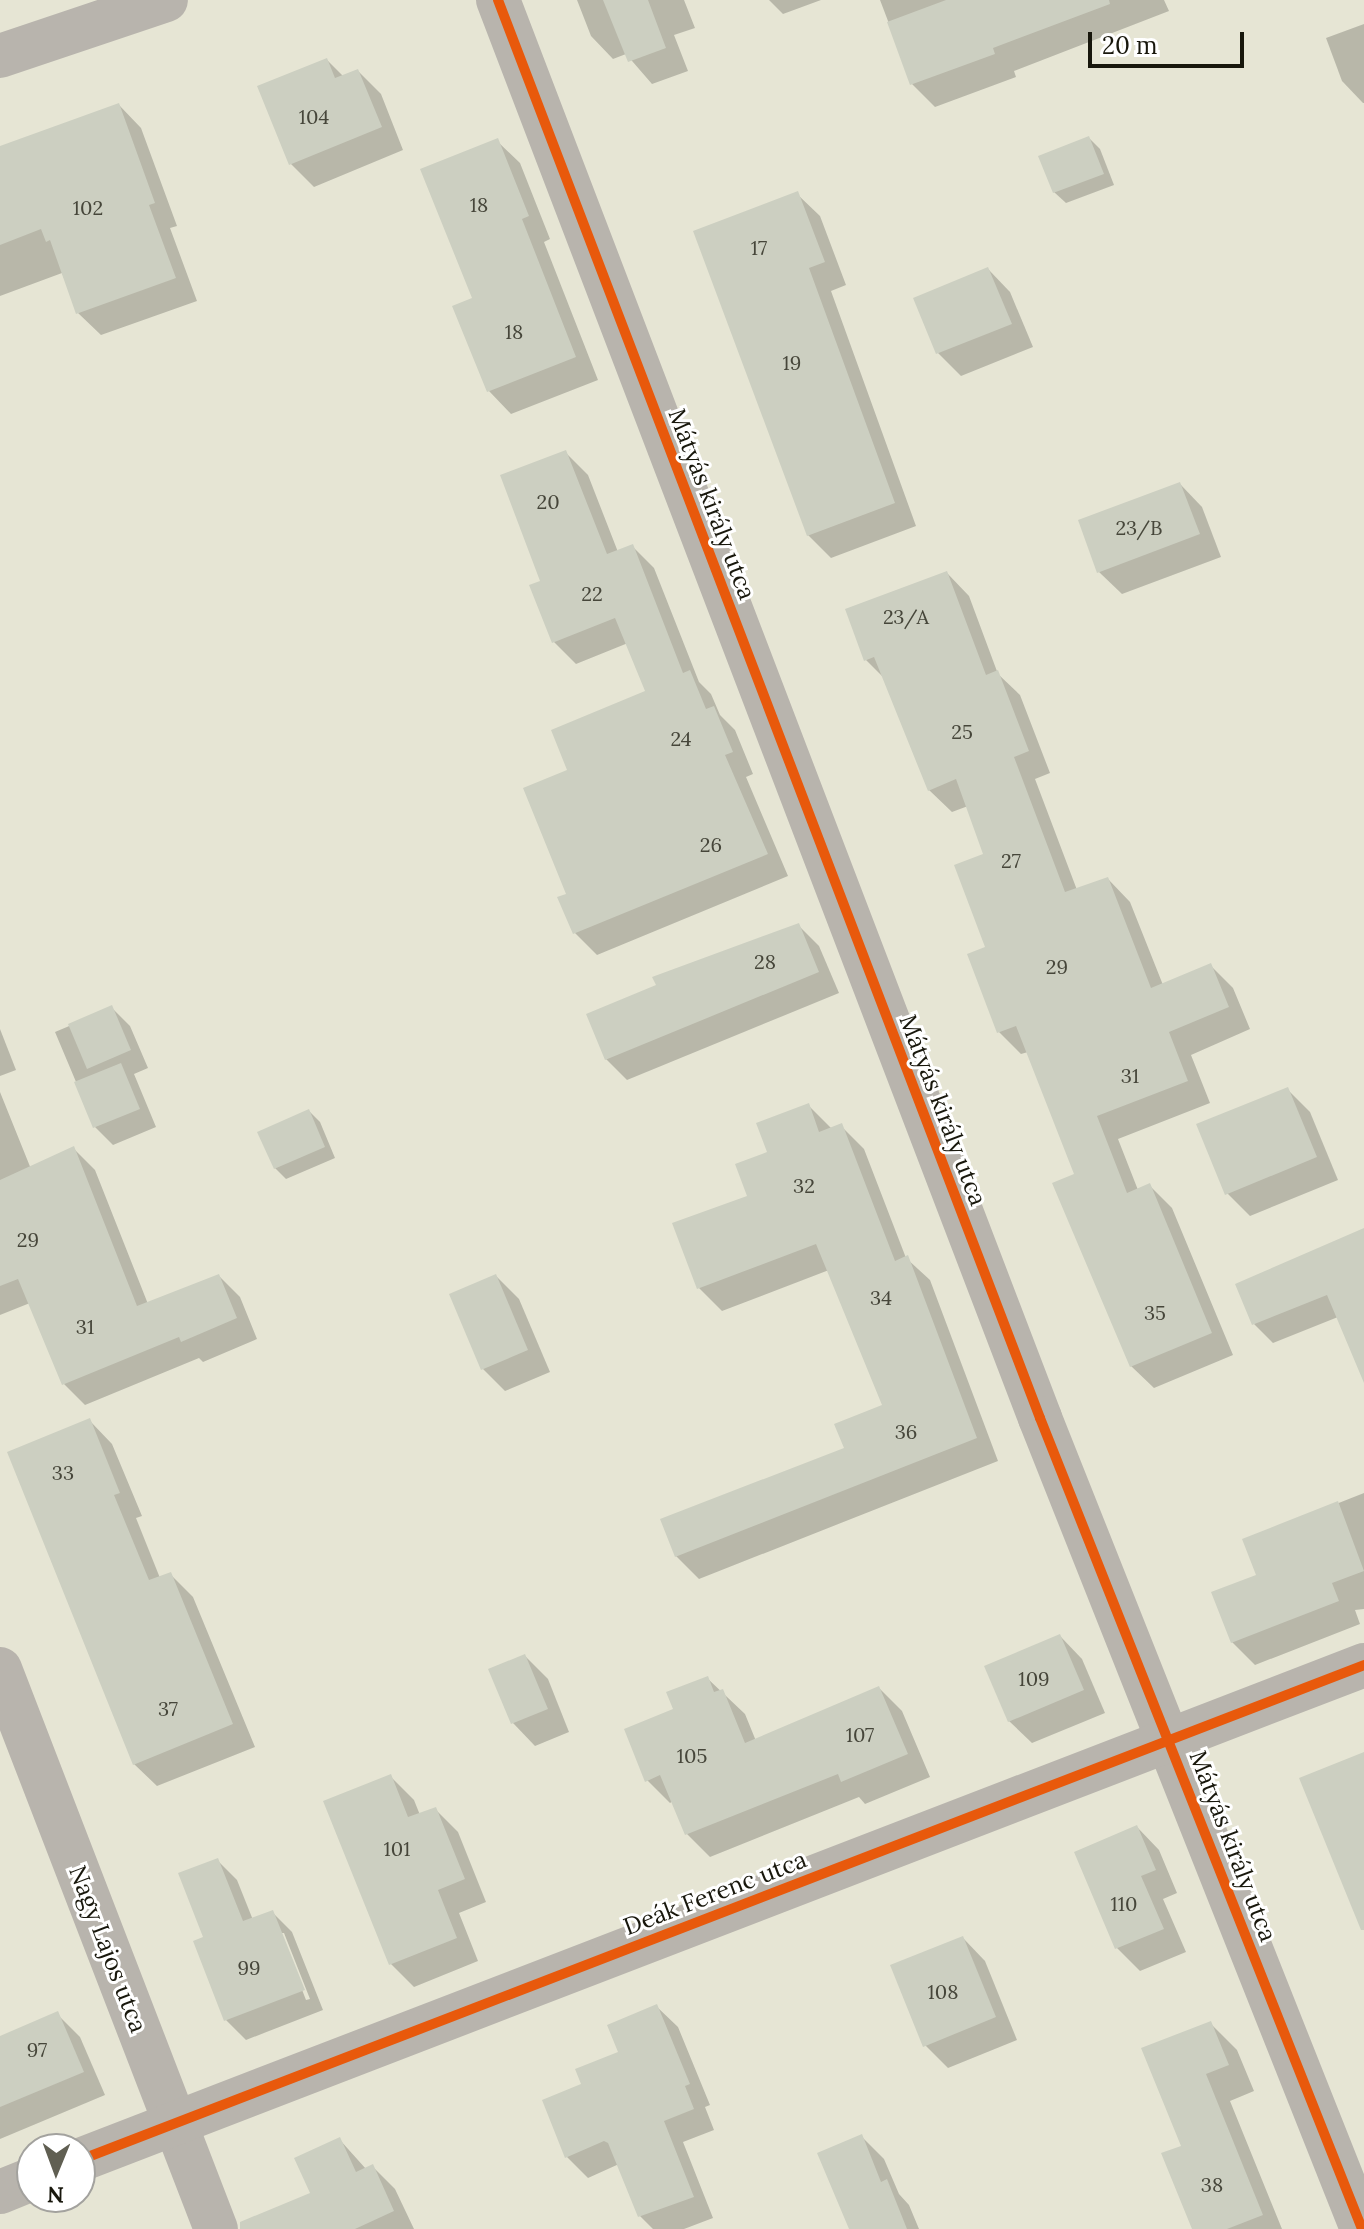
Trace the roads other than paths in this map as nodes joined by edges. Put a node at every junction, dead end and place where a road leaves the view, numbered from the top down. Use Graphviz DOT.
graph roads {
  1 [pos="166,0"];
  2 [pos="498,0"];
  3 [pos="0,56"];
  4 [pos="1364,1665"];
  5 [pos="0,1669"];
  6 [pos="1169,1739"];
  7 [pos="175,2122"];
  8 [pos="96,2154"];
  9 [pos="216,2229"];
  10 [pos="1362,2229"];
  1 -- 3 [label="street"];
  2 -- 6 [label="street, Mátyás király utca"];
  4 -- 6 [label="street, Deák Ferenc utca"];
  5 -- 7 [label="street, Nagy Lajos utca"];
  6 -- 7 [label="street, Deák Ferenc utca"];
  6 -- 10 [label="street, Mátyás király utca"];
  7 -- 8 [label="street, Deák Ferenc utca"];
  7 -- 9 [label="street, Nagy Lajos utca"];
}
